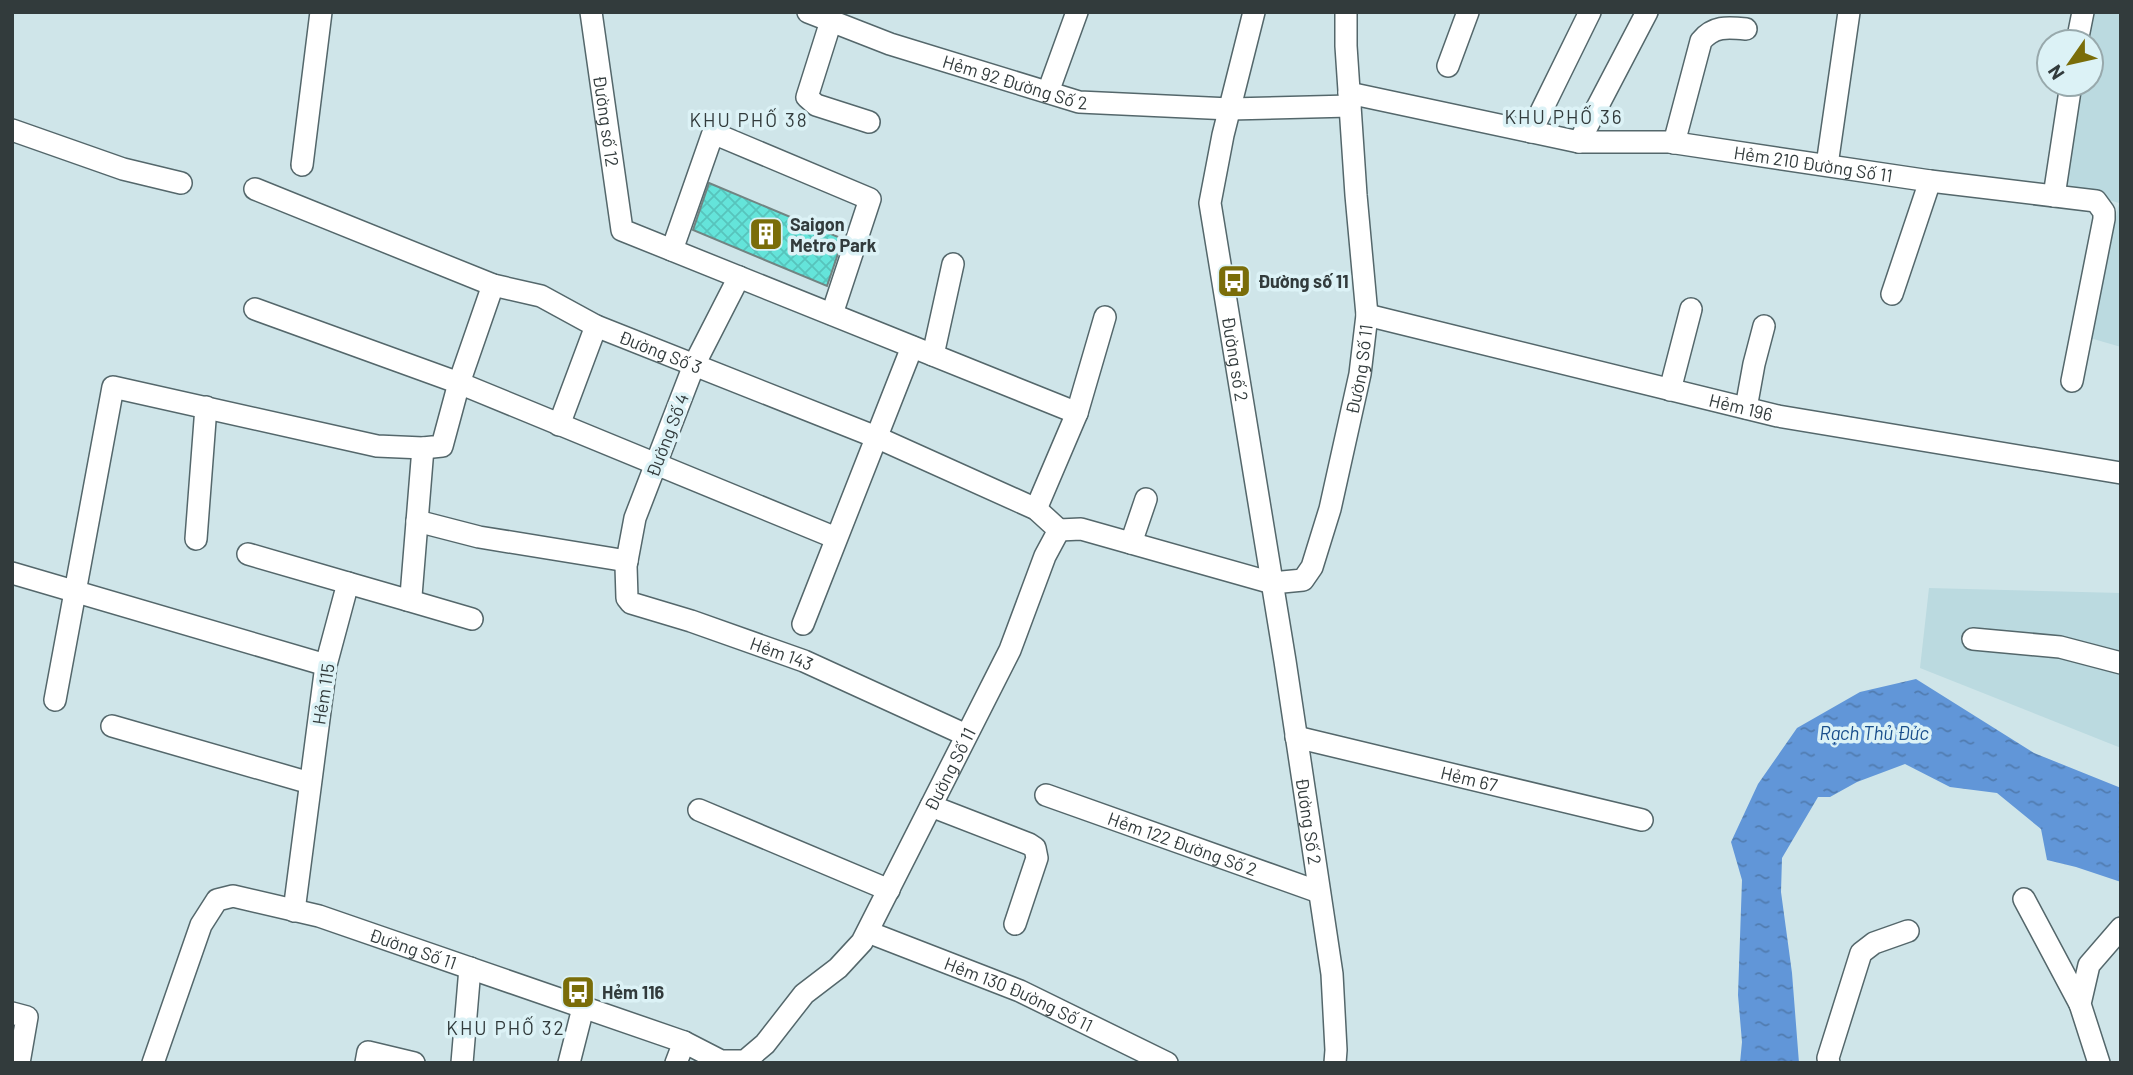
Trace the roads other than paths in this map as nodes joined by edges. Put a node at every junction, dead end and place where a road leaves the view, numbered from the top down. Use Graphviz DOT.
graph roads {
  1 [pos="321,12"];
  2 [pos="591,12"];
  3 [pos="808,12"];
  4 [pos="1077,12"];
  5 [pos="1346,12"];
  6 [pos="1468,12"];
  7 [pos="1590,12"];
  8 [pos="1647,12"];
  9 [pos="1849,12"];
  10 [pos="1253,14"];
  11 [pos="831,21"];
  12 [pos="1746,29"];
  13 [pos="1448,66"];
  14 [pos="1048,92"];
  15 [pos="2069,98"];
  16 [pos="1350,100"];
  17 [pos="1230,109"];
  18 [pos="869,122"];
  19 [pos="12,130"];
  20 [pos="1531,132"];
  21 [pos="1578,142"];
  22 [pos="1674,143"];
  23 [pos="302,165"];
  24 [pos="1827,165"];
  25 [pos="1930,181"];
  26 [pos="181,183"];
  27 [pos="254,189"];
  28 [pos="2054,196"];
  29 [pos="672,250"];
  30 [pos="953,264"];
  31 [pos="739,277"];
  32 [pos="493,285"];
  33 [pos="1892,294"];
  34 [pos="255,309"];
  35 [pos="1691,309"];
  36 [pos="832,314"];
  37 [pos="1367,314"];
  38 [pos="1105,317"];
  39 [pos="596,326"];
  40 [pos="1764,326"];
  41 [pos="912,347"];
  42 [pos="933,355"];
  43 [pos="694,365"];
  44 [pos="2072,381"];
  45 [pos="459,383"];
  46 [pos="1670,390"];
  47 [pos="206,407"];
  48 [pos="1746,408"];
  49 [pos="1077,413"];
  50 [pos="559,425"];
  51 [pos="876,437"];
  52 [pos="423,448"];
  53 [pos="657,464"];
  54 [pos="2121,473"];
  55 [pos="1146,499"];
  56 [pos="1036,509"];
  57 [pos="417,521"];
  58 [pos="1059,530"];
  59 [pos="836,538"];
  60 [pos="196,539"];
  61 [pos="1131,543"];
  62 [pos="248,554"];
  63 [pos="627,561"];
  64 [pos="12,573"];
  65 [pos="348,583"];
  66 [pos="1272,583"];
  67 [pos="75,592"];
  68 [pos="407,600"];
  69 [pos="472,619"];
  70 [pos="803,624"];
  71 [pos="1973,639"];
  72 [pos="2121,663"];
  73 [pos="326,665"];
  74 [pos="55,700"];
  75 [pos="112,726"];
  76 [pos="966,736"];
  77 [pos="1296,737"];
  78 [pos="310,783"];
  79 [pos="1046,796"];
  80 [pos="931,806"];
  81 [pos="699,810"];
  82 [pos="1642,820"];
  83 [pos="889,890"];
  84 [pos="1320,892"];
  85 [pos="2024,899"];
  86 [pos="294,911"];
  87 [pos="1015,924"];
  88 [pos="2121,928"];
  89 [pos="1908,931"];
  90 [pos="868,932"];
  91 [pos="470,968"];
  92 [pos="2080,1004"];
  93 [pos="583,1008"];
  94 [pos="20,1015"];
  95 [pos="684,1042"];
  96 [pos="746,1062"];
  97 [pos="19,1063"];
  98 [pos="153,1063"];
  99 [pos="366,1063"];
  100 [pos="414,1063"];
  101 [pos="462,1063"];
  102 [pos="569,1063"];
  103 [pos="676,1063"];
  104 [pos="1167,1063"];
  105 [pos="1335,1063"];
  106 [pos="1829,1063"];
  107 [pos="2099,1063"];
  1 -- 23 [label="street"];
  2 -- 29 [label="street, Đường số 12"];
  3 -- 11 [label="street, Hẻm 92 Đường Số 2"];
  4 -- 14 [label="street"];
  5 -- 16 [label="street, Đường Số 11"];
  6 -- 13 [label="street"];
  7 -- 20 [label="street"];
  8 -- 21 [label="street"];
  9 -- 24 [label="street"];
  10 -- 17 [label="street, Đường số 2"];
  11 -- 14 [label="street, Hẻm 92 Đường Số 2"];
  11 -- 18 [label="street"];
  12 -- 22 [label="street"];
  14 -- 17 [label="street, Hẻm 92 Đường Số 2"];
  15 -- 28 [label="street"];
  16 -- 17 [label="street, Hẻm 92 Đường Số 2"];
  16 -- 20 [label="street, Hẻm 210 Đường Số 11"];
  16 -- 37 [label="street, Đường Số 11"];
  17 -- 66 [label="street, Đường số 2"];
  19 -- 26 [label="street"];
  20 -- 21 [label="street, Hẻm 210 Đường Số 11"];
  21 -- 22 [label="street, Hẻm 210 Đường Số 11"];
  22 -- 24 [label="street, Hẻm 210 Đường Số 11"];
  24 -- 25 [label="street, Hẻm 210 Đường Số 11"];
  25 -- 28 [label="street, Hẻm 210 Đường Số 11"];
  25 -- 33 [label="street"];
  27 -- 32 [label="street, Đường Số 3"];
  28 -- 44 [label="street, Hẻm 210 Đường Số 11"];
  29 -- 31 [label="street"];
  29 -- 36 [label="street"];
  30 -- 42 [label="street"];
  31 -- 36 [label="street"];
  31 -- 43 [label="street, Đường Số 4"];
  32 -- 39 [label="street, Đường Số 3"];
  32 -- 45 [label="street"];
  34 -- 45 [label="street"];
  35 -- 46 [label="street"];
  36 -- 41 [label="street"];
  37 -- 46 [label="street, Hẻm 196"];
  37 -- 66 [label="street, Đường Số 11"];
  38 -- 49 [label="street"];
  39 -- 43 [label="street, Đường Số 3"];
  39 -- 50 [label="street"];
  40 -- 48 [label="street"];
  41 -- 42 [label="street"];
  41 -- 51 [label="street"];
  42 -- 49 [label="street"];
  43 -- 51 [label="street, Đường Số 3"];
  43 -- 53 [label="street, Đường Số 4"];
  45 -- 50 [label="street"];
  45 -- 52 [label="street"];
  46 -- 48 [label="street, Hẻm 196"];
  47 -- 52 [label="street"];
  47 -- 60 [label="street"];
  47 -- 67 [label="street"];
  48 -- 54 [label="street, Hẻm 196"];
  49 -- 56 [label="street"];
  50 -- 53 [label="street"];
  51 -- 56 [label="street, Đường Số 3"];
  51 -- 59 [label="street"];
  52 -- 57 [label="street"];
  53 -- 59 [label="street"];
  53 -- 63 [label="street, Đường Số 4"];
  55 -- 61 [label="street"];
  56 -- 58 [label="street, Đường Số 3"];
  57 -- 63 [label="street"];
  57 -- 68 [label="street"];
  58 -- 61 [label="street, Đường Số 11"];
  58 -- 76 [label="street, Đường Số 11"];
  59 -- 70 [label="street"];
  61 -- 66 [label="street, Đường Số 11"];
  62 -- 65 [label="street"];
  63 -- 76 [label="street, Hẻm 143"];
  64 -- 67 [label="street"];
  65 -- 68 [label="street"];
  65 -- 73 [label="street, Hẻm 115"];
  66 -- 77 [label="street, Đường Số 2"];
  67 -- 73 [label="street"];
  67 -- 74 [label="street"];
  68 -- 69 [label="street"];
  71 -- 72 [label="street"];
  73 -- 78 [label="street, Hẻm 115"];
  75 -- 78 [label="street"];
  76 -- 80 [label="street, Đường Số 11"];
  77 -- 82 [label="street, Hẻm 67"];
  77 -- 84 [label="street, Đường Số 2"];
  78 -- 86 [label="street, Hẻm 115"];
  79 -- 84 [label="street, Hẻm 122 Đường Số 2"];
  80 -- 83 [label="street, Đường Số 11"];
  80 -- 87 [label="street"];
  81 -- 83 [label="street"];
  83 -- 90 [label="street, Đường Số 11"];
  84 -- 105 [label="street, Đường Số 2"];
  85 -- 92 [label="street"];
  86 -- 91 [label="street, Đường Số 11"];
  86 -- 98 [label="street, Đường Số 11"];
  88 -- 92 [label="street"];
  89 -- 106 [label="street"];
  90 -- 96 [label="street, Đường Số 11"];
  90 -- 104 [label="street, Hẻm 130 Đường Số 11"];
  91 -- 93 [label="street, Đường Số 11"];
  91 -- 101 [label="street"];
  92 -- 107 [label="street"];
  93 -- 95 [label="street, Đường Số 11"];
  93 -- 102 [label="street"];
  94 -- 97 [label="street"];
  95 -- 96 [label="street, Đường Số 11"];
  95 -- 103 [label="street"];
  99 -- 100 [label="street"];
}
